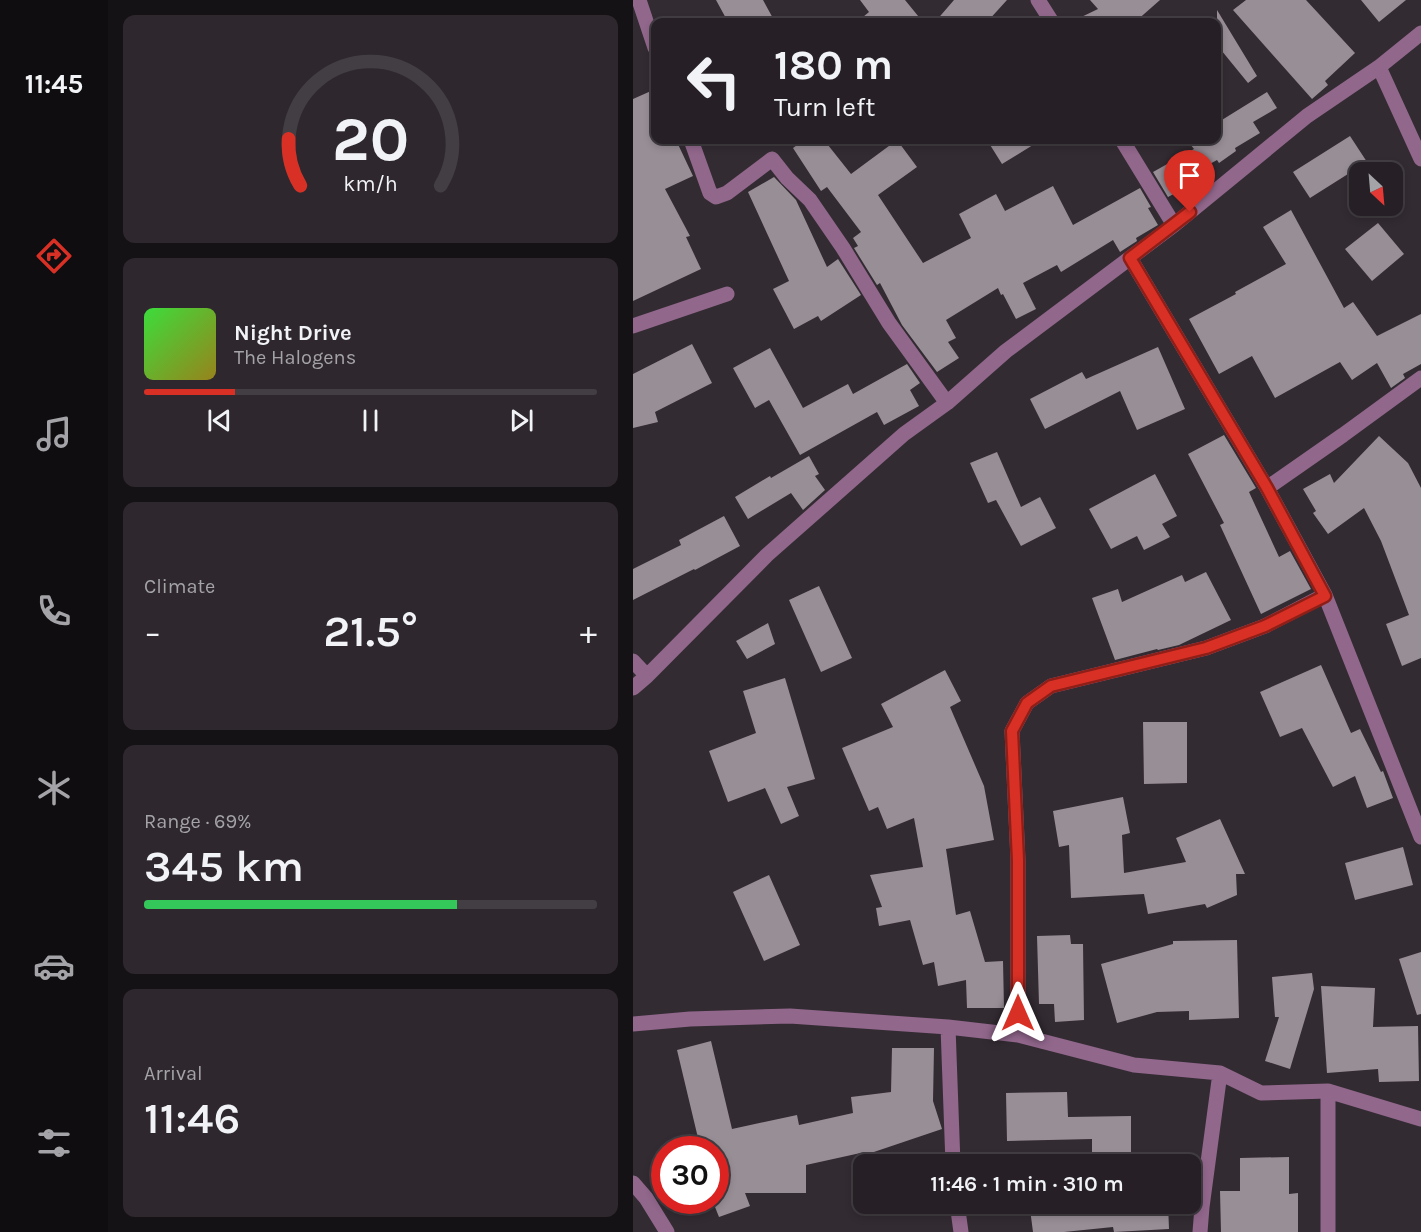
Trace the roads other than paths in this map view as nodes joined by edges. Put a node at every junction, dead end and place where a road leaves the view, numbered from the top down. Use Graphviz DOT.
graph roads {
  1 [pos="639,0"];
  2 [pos="1038,0"];
  3 [pos="1049,18"];
  4 [pos="1421,33"];
  5 [pos="651,36"];
  6 [pos="1379,67"];
  7 [pos="692,144"];
  8 [pos="1124,144"];
  9 [pos="1421,159"];
  10 [pos="1174,225"];
  11 [pos="1130,258"];
  12 [pos="727,294"];
  13 [pos="633,326"];
  14 [pos="1421,378"];
  15 [pos="947,403"];
  16 [pos="1267,488"];
  17 [pos="1325,596"];
  18 [pos="633,661"];
  19 [pos="647,676"];
  20 [pos="633,688"];
  21 [pos="1421,837"];
  22 [pos="633,1024"];
  23 [pos="948,1027"];
  24 [pos="1018,1035"];
  25 [pos="1220,1072"];
  26 [pos="1328,1090"];
  27 [pos="1421,1119"];
  28 [pos="953,1154"];
  29 [pos="633,1183"];
  30 [pos="959,1214"];
  31 [pos="667,1232"];
  32 [pos="961,1232"];
  33 [pos="1200,1232"];
  34 [pos="1328,1232"];
  1 -- 5 [label="street"];
  2 -- 3 [label="street"];
  4 -- 6 [label="street"];
  6 -- 9 [label="street"];
  6 -- 10 [label="street"];
  7 -- 15 [label="street"];
  8 -- 10 [label="street"];
  10 -- 11 [label="street"];
  11 -- 15 [label="street"];
  11 -- 16 [label="street"];
  12 -- 13 [label="street"];
  14 -- 16 [label="street"];
  15 -- 19 [label="street"];
  16 -- 17 [label="street"];
  17 -- 21 [label="street"];
  17 -- 24 [label="street"];
  18 -- 19 [label="street"];
  19 -- 20 [label="street"];
  22 -- 23 [label="street"];
  23 -- 24 [label="street"];
  23 -- 28 [label="street"];
  24 -- 25 [label="street"];
  25 -- 26 [label="street"];
  25 -- 33 [label="street"];
  26 -- 27 [label="street"];
  26 -- 34 [label="street"];
  29 -- 31 [label="street"];
  30 -- 32 [label="street"];
}
